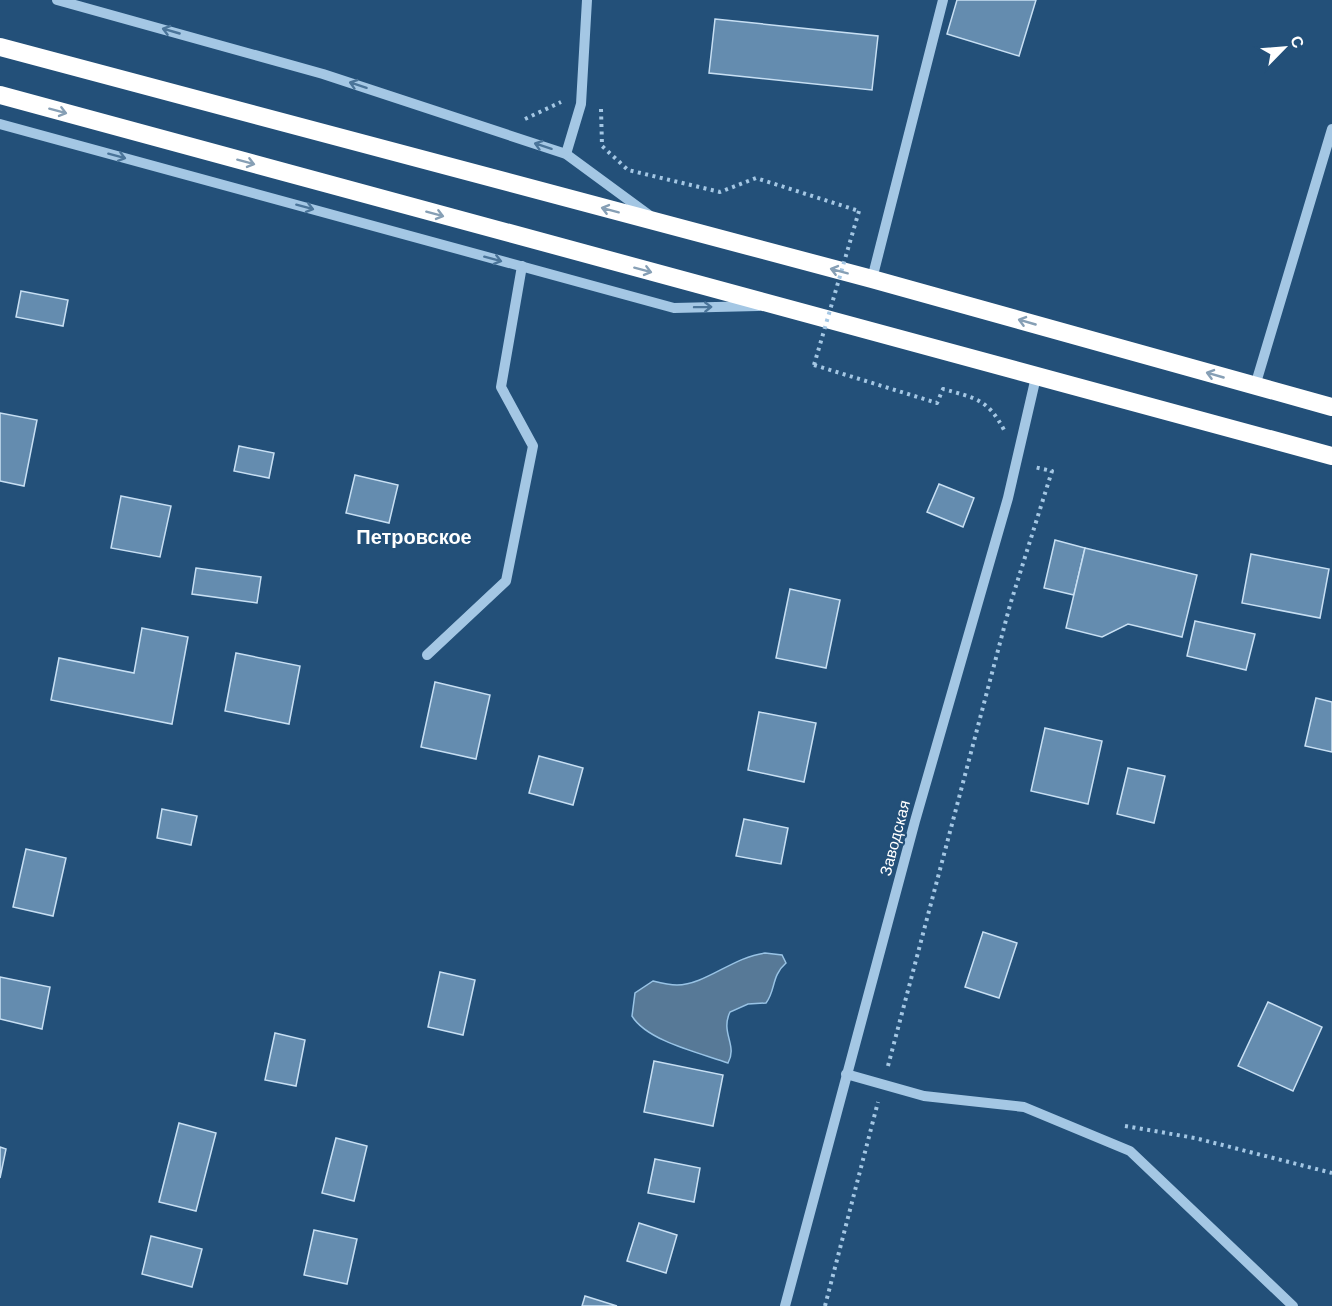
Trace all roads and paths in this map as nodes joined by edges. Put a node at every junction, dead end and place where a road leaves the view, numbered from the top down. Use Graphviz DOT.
graph roads {
  1 [pos="57,0"];
  2 [pos="587,0"];
  3 [pos="943,0"];
  4 [pos="0,47"];
  5 [pos="0,95"];
  6 [pos="601,108"];
  7 [pos="0,124"];
  8 [pos="1332,129"];
  9 [pos="566,154"];
  10 [pos="661,224"];
  11 [pos="522,266"];
  12 [pos="872,279"];
  13 [pos="772,306"];
  14 [pos="1036,377"];
  15 [pos="1255,386"];
  16 [pos="1332,407"];
  17 [pos="1007,436"];
  18 [pos="1332,456"];
  19 [pos="1016,463"];
  20 [pos="427,655"];
  21 [pos="846,1074"];
  22 [pos="883,1084"];
  23 [pos="1115,1124"];
  24 [pos="1332,1173"];
  25 [pos="785,1306"];
  26 [pos="825,1306"];
  27 [pos="1293,1306"];
  9 -- 1 [label="street, one-way"];
  2 -- 9 [label="street"];
  3 -- 12 [label="street"];
  10 -- 4 [label="highway, one-way"];
  5 -- 13 [label="highway, one-way"];
  6 -- 17 [label="path, bridge"];
  7 -- 11 [label="street, one-way"];
  8 -- 15 [label="street"];
  9 -- 10 [label="street"];
  12 -- 10 [label="highway, one-way"];
  11 -- 13 [label="street, one-way"];
  11 -- 20 [label="street"];
  15 -- 12 [label="highway, one-way"];
  13 -- 14 [label="highway"];
  14 -- 18 [label="highway"];
  14 -- 19 [label="street, Заводская"];
  15 -- 16 [label="highway"];
  19 -- 21 [label="street, Заводская"];
  19 -- 22 [label="path"];
  21 -- 22 [label="street"];
  21 -- 25 [label="street, Заводская"];
  22 -- 26 [label="path"];
  22 -- 27 [label="street"];
  23 -- 24 [label="path"];
}
